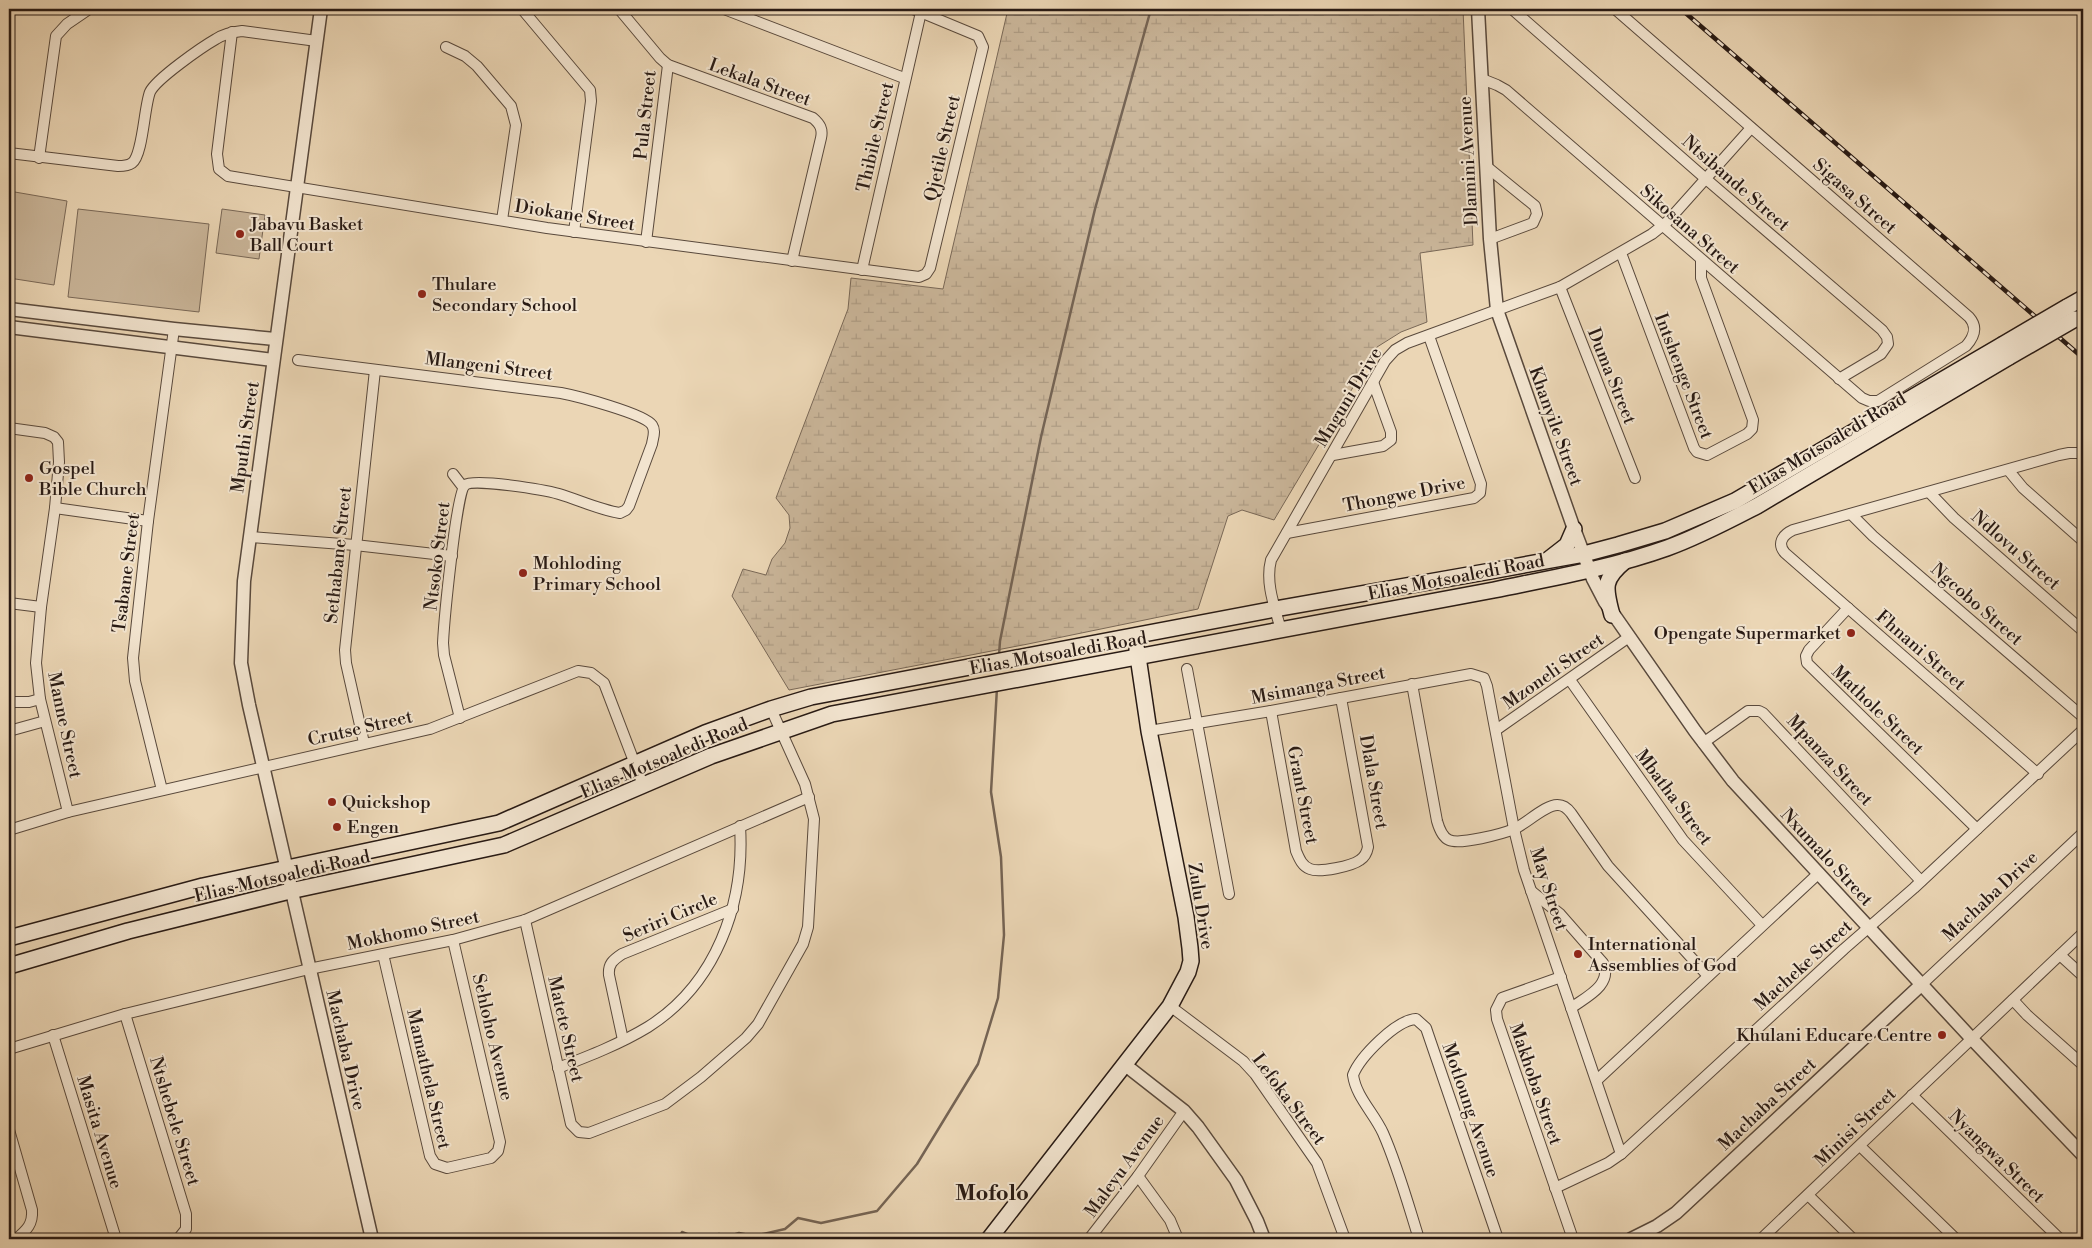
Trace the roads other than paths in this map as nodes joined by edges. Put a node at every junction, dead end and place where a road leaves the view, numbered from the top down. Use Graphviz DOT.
graph roads {
  1 [pos="89,9"];
  2 [pos="321,9"];
  3 [pos="522,9"];
  4 [pos="620,9"];
  5 [pos="724,9"];
  6 [pos="1478,9"];
  7 [pos="1512,9"];
  8 [pos="1615,9"];
  9 [pos="917,10"];
  10 [pos="232,32"];
  11 [pos="316,41"];
  12 [pos="446,47"];
  13 [pos="668,65"];
  14 [pos="904,78"];
  15 [pos="1482,79"];
  16 [pos="1751,128"];
  17 [pos="9,153"];
  18 [pos="39,158"];
  19 [pos="1487,166"];
  20 [pos="1706,179"];
  21 [pos="297,188"];
  22 [pos="502,220"];
  23 [pos="1662,227"];
  24 [pos="574,232"];
  25 [pos="1490,239"];
  26 [pos="646,242"];
  27 [pos="1621,253"];
  28 [pos="792,261"];
  29 [pos="1700,261"];
  30 [pos="930,268"];
  31 [pos="862,270"];
  32 [pos="1560,287"];
  33 [pos="2083,298"];
  34 [pos="9,309"];
  35 [pos="1497,310"];
  36 [pos="2075,313"];
  37 [pos="9,327"];
  38 [pos="174,329"];
  39 [pos="1429,336"];
  40 [pos="276,339"];
  41 [pos="171,348"];
  42 [pos="2005,351"];
  43 [pos="273,360"];
  44 [pos="298,360"];
  45 [pos="375,370"];
  46 [pos="1839,379"];
  47 [pos="1373,382"];
  48 [pos="1878,401"];
  49 [pos="9,428"];
  50 [pos="652,444"];
  51 [pos="2083,453"];
  52 [pos="1333,455"];
  53 [pos="2008,471"];
  54 [pos="453,474"];
  55 [pos="1635,478"];
  56 [pos="463,487"];
  57 [pos="1929,492"];
  58 [pos="55,508"];
  59 [pos="1851,514"];
  60 [pos="148,521"];
  61 [pos="1574,528"];
  62 [pos="1287,533"];
  63 [pos="250,537"];
  64 [pos="2083,541"];
  65 [pos="355,545"];
  66 [pos="1584,554"];
  67 [pos="452,556"];
  68 [pos="1548,560"];
  69 [pos="1626,560"];
  70 [pos="1590,570"];
  71 [pos="9,603"];
  72 [pos="41,606"];
  73 [pos="1848,608"];
  74 [pos="1275,609"];
  75 [pos="1612,614"];
  76 [pos="1281,630"];
  77 [pos="2083,631"];
  78 [pos="1136,636"];
  79 [pos="1629,637"];
  80 [pos="1138,658"];
  81 [pos="1187,669"];
  82 [pos="1570,680"];
  83 [pos="1412,684"];
  84 [pos="1487,686"];
  85 [pos="1341,698"];
  86 [pos="40,699"];
  87 [pos="9,702"];
  88 [pos="771,709"];
  89 [pos="1271,711"];
  90 [pos="2083,717"];
  91 [pos="460,718"];
  92 [pos="45,721"];
  93 [pos="1198,724"];
  94 [pos="782,730"];
  95 [pos="1496,730"];
  96 [pos="2083,730"];
  97 [pos="9,731"];
  98 [pos="1149,731"];
  99 [pos="364,743"];
  100 [pos="1703,743"];
  101 [pos="634,763"];
  102 [pos="263,766"];
  103 [pos="2038,774"];
  104 [pos="643,785"];
  105 [pos="162,790"];
  106 [pos="809,797"];
  107 [pos="68,812"];
  108 [pos="740,826"];
  109 [pos="1514,829"];
  110 [pos="1977,829"];
  111 [pos="9,830"];
  112 [pos="2083,833"];
  113 [pos="1351,865"];
  114 [pos="285,869"];
  115 [pos="1818,873"];
  116 [pos="1921,881"];
  117 [pos="290,891"];
  118 [pos="1531,891"];
  119 [pos="1229,894"];
  120 [pos="733,909"];
  121 [pos="525,920"];
  122 [pos="1762,925"];
  123 [pos="1869,928"];
  124 [pos="2083,933"];
  125 [pos="9,938"];
  126 [pos="454,940"];
  127 [pos="383,954"];
  128 [pos="2060,955"];
  129 [pos="9,966"];
  130 [pos="309,969"];
  131 [pos="1708,976"];
  132 [pos="2083,976"];
  133 [pos="1561,977"];
  134 [pos="1920,985"];
  135 [pos="2013,1000"];
  136 [pos="1170,1006"];
  137 [pos="1571,1008"];
  138 [pos="125,1014"];
  139 [pos="53,1035"];
  140 [pos="624,1040"];
  141 [pos="1972,1040"];
  142 [pos="9,1049"];
  143 [pos="1124,1064"];
  144 [pos="2083,1065"];
  145 [pos="558,1068"];
  146 [pos="1597,1080"];
  147 [pos="1912,1095"];
  148 [pos="1184,1111"];
  149 [pos="9,1130"];
  150 [pos="500,1142"];
  151 [pos="1860,1146"];
  152 [pos="1621,1154"];
  153 [pos="2083,1155"];
  154 [pos="1138,1176"];
  155 [pos="1555,1188"];
  156 [pos="1808,1195"];
  157 [pos="179,1238"];
  158 [pos="16,1239"];
  159 [pos="116,1239"];
  160 [pos="372,1239"];
  161 [pos="989,1239"];
  162 [pos="1089,1239"];
  163 [pos="1178,1239"];
  164 [pos="1264,1239"];
  165 [pos="1345,1239"];
  166 [pos="1419,1239"];
  167 [pos="1498,1239"];
  168 [pos="1573,1239"];
  169 [pos="1630,1239"];
  170 [pos="1761,1239"];
  171 [pos="1853,1239"];
  172 [pos="1956,1239"];
  173 [pos="2060,1239"];
  1 -- 18 [label="street"];
  2 -- 11 [label="street, Mputhi Street"];
  3 -- 24 [label="street"];
  4 -- 13 [label="street, Pula Street"];
  5 -- 14 [label="street"];
  6 -- 15 [label="street, Dlamini Avenue"];
  7 -- 20 [label="street, Ntsibande Street"];
  8 -- 16 [label="street, Sigasa Street"];
  9 -- 14 [label="street, Thibile Street"];
  9 -- 30 [label="street, Qjetile Street"];
  10 -- 11 [label="street"];
  10 -- 18 [label="street"];
  10 -- 21 [label="street, Diokane Street"];
  11 -- 21 [label="street, Mputhi Street"];
  12 -- 22 [label="street"];
  13 -- 26 [label="street, Pula Street"];
  13 -- 28 [label="street, Lekala Street"];
  14 -- 31 [label="street, Thibile Street"];
  15 -- 19 [label="street, Dlamini Avenue"];
  15 -- 23 [label="street, Sikosana Street"];
  16 -- 20 [label="street, Mnguni Drive"];
  16 -- 48 [label="street, Sigasa Street"];
  17 -- 18 [label="street"];
  19 -- 25 [label="street, Dlamini Avenue"];
  19 -- 25 [label="street"];
  20 -- 23 [label="street, Mnguni Drive"];
  20 -- 46 [label="street, Ntsibande Street"];
  21 -- 22 [label="street, Diokane Street"];
  21 -- 40 [label="street, Mputhi Street"];
  22 -- 24 [label="street, Diokane Street"];
  23 -- 27 [label="street, Mnguni Drive"];
  23 -- 29 [label="street, Sikosana Street"];
  24 -- 26 [label="street, Diokane Street"];
  25 -- 35 [label="street, Dlamini Avenue"];
  26 -- 28 [label="street, Diokane Street"];
  27 -- 29 [label="street, Intshenge Street"];
  27 -- 32 [label="street, Mnguni Drive"];
  28 -- 31 [label="street, Diokane Street"];
  29 -- 46 [label="street, Sikosana Street"];
  30 -- 31 [label="street, Diokane Street"];
  32 -- 35 [label="street, Mnguni Drive"];
  32 -- 55 [label="street, Duma Street"];
  33 -- 36 [label="main road, Elias Motsoaledi Road"];
  34 -- 38 [label="street"];
  35 -- 39 [label="street, Mnguni Drive"];
  35 -- 61 [label="street, Khanyile Street"];
  36 -- 42 [label="main road, Elias Motsoaledi Road, bridge"];
  37 -- 41 [label="street"];
  38 -- 40 [label="street"];
  38 -- 41 [label="street, Tsabane Street"];
  39 -- 47 [label="street, Mnguni Drive"];
  39 -- 62 [label="street, Thongwe Drive"];
  40 -- 43 [label="street, Mputhi Street"];
  41 -- 43 [label="street"];
  41 -- 60 [label="street, Tsabane Street"];
  42 -- 66 [label="main road, Elias Motsoaledi Road"];
  42 -- 69 [label="main road, Elias Motsoaledi Road"];
  43 -- 63 [label="street, Mputhi Street"];
  44 -- 45 [label="street, Mlangeni Street"];
  45 -- 50 [label="street, Mlangeni Street"];
  45 -- 65 [label="street, Sethabane Street"];
  46 -- 48 [label="street, Sikosana Street"];
  47 -- 52 [label="street, Mnguni Drive"];
  47 -- 52 [label="street"];
  49 -- 58 [label="street, Manne Street"];
  50 -- 56 [label="street, Ntsoko Street"];
  51 -- 53 [label="street"];
  52 -- 62 [label="street, Mnguni Drive"];
  53 -- 57 [label="street"];
  53 -- 64 [label="street"];
  54 -- 56 [label="street"];
  56 -- 67 [label="street, Ntsoko Street"];
  57 -- 59 [label="street"];
  57 -- 77 [label="street, Ndlovu Street"];
  58 -- 60 [label="street"];
  58 -- 72 [label="street, Manne Street"];
  59 -- 73 [label="street, Fhnani Street"];
  59 -- 90 [label="street, Ngcobo Street"];
  60 -- 105 [label="street, Tsabane Street"];
  61 -- 66 [label="street, Khanyile Street"];
  61 -- 68 [label="main road"];
  62 -- 74 [label="street, Mnguni Drive"];
  63 -- 65 [label="street"];
  63 -- 102 [label="street, Mputhi Street"];
  65 -- 67 [label="street"];
  65 -- 99 [label="street, Sethabane Street"];
  66 -- 68 [label="main road, Elias Motsoaledi Road"];
  66 -- 70 [label="street, Nxumalo Street"];
  67 -- 91 [label="street, Ntsoko Street"];
  68 -- 74 [label="main road, Elias Motsoaledi Road"];
  69 -- 70 [label="main road, Elias Motsoaledi Road"];
  69 -- 75 [label="main road"];
  70 -- 75 [label="street, Nxumalo Street"];
  70 -- 76 [label="main road, Elias Motsoaledi Road"];
  71 -- 72 [label="street"];
  72 -- 86 [label="street, Manne Street"];
  73 -- 103 [label="street, Fhnani Street"];
  73 -- 110 [label="street, Mathole Street"];
  74 -- 76 [label="street, Mnguni Drive"];
  74 -- 78 [label="main road, Elias Motsoaledi Road"];
  75 -- 79 [label="street, Nxumalo Street"];
  76 -- 80 [label="main road, Elias Motsoaledi Road"];
  78 -- 80 [label="main road, Zulu Drive"];
  78 -- 88 [label="main road, Elias Motsoaledi Road"];
  79 -- 82 [label="street, Mzoneli Street"];
  79 -- 100 [label="street, Nxumalo Street"];
  80 -- 94 [label="main road, Elias Motsoaledi Road"];
  80 -- 98 [label="main road, Zulu Drive"];
  81 -- 93 [label="street, Zulu Drive"];
  82 -- 95 [label="street, Mzoneli Street"];
  82 -- 122 [label="street, Mbatha Street"];
  83 -- 84 [label="street, Msimanga Street"];
  83 -- 85 [label="street, Msimanga Street"];
  83 -- 109 [label="street"];
  84 -- 95 [label="street, May Street"];
  85 -- 89 [label="street, Msimanga Street"];
  85 -- 113 [label="street, Dlala Street"];
  86 -- 87 [label="street"];
  86 -- 92 [label="street, Manne Street"];
  88 -- 94 [label="street"];
  88 -- 101 [label="main road, Elias Motsoaledi Road"];
  89 -- 93 [label="street, Msimanga Street"];
  89 -- 113 [label="street, Grant Street"];
  91 -- 99 [label="street, Crutse Street"];
  91 -- 101 [label="street, Crutse Street"];
  92 -- 97 [label="street"];
  92 -- 107 [label="street, Manne Street"];
  93 -- 98 [label="street, Msimanga Street"];
  93 -- 119 [label="street, Zulu Drive"];
  94 -- 104 [label="main road, Elias Motsoaledi Road"];
  94 -- 106 [label="street"];
  95 -- 109 [label="street, May Street"];
  96 -- 103 [label="street, Macheke Street"];
  98 -- 136 [label="main road, Zulu Drive"];
  99 -- 102 [label="street, Crutse Street"];
  100 -- 115 [label="street, Nxumalo Street"];
  100 -- 116 [label="street, Mpanza Street"];
  101 -- 104 [label="street, Crutse Street"];
  101 -- 114 [label="main road, Elias Motsoaledi Road"];
  102 -- 105 [label="street, Crutse Street"];
  102 -- 114 [label="street, Mputhi Street"];
  103 -- 110 [label="street, Macheke Street"];
  104 -- 117 [label="main road, Elias Motsoaledi Road"];
  105 -- 107 [label="street, Crutse Street"];
  106 -- 108 [label="street, Mokhomo Street"];
  106 -- 145 [label="street, Matete Street"];
  107 -- 111 [label="street, Crutse Street"];
  108 -- 120 [label="street, Seriri Circle"];
  108 -- 121 [label="street, Mokhomo Street"];
  109 -- 118 [label="street, May Street"];
  109 -- 131 [label="street"];
  110 -- 116 [label="street, Macheke Street"];
  112 -- 134 [label="street, Machaba Drive"];
  114 -- 117 [label="street, Machaba Drive"];
  114 -- 125 [label="main road, Elias Motsoaledi Road"];
  115 -- 122 [label="street"];
  115 -- 123 [label="street, Nxumalo Street"];
  116 -- 123 [label="street, Macheke Street"];
  117 -- 129 [label="main road, Elias Motsoaledi Road"];
  117 -- 130 [label="street, Machaba Drive"];
  118 -- 133 [label="street, May Street"];
  118 -- 137 [label="street"];
  120 -- 140 [label="street, Seriri Circle"];
  120 -- 140 [label="street, Seriri Circle"];
  121 -- 126 [label="street, Mokhomo Street"];
  121 -- 145 [label="street, Matete Street"];
  122 -- 131 [label="street"];
  123 -- 134 [label="street, Nxumalo Street"];
  123 -- 152 [label="street, Macheke Street"];
  124 -- 128 [label="street, Minisi Street"];
  126 -- 127 [label="street, Mokhomo Street"];
  126 -- 150 [label="street, Sehloho Avenue"];
  127 -- 130 [label="street, Mokhomo Street"];
  127 -- 150 [label="street, Mamathela Street"];
  128 -- 132 [label="street"];
  128 -- 135 [label="street, Minisi Street"];
  130 -- 138 [label="street, Mokhomo Street"];
  130 -- 160 [label="street, Machaba Drive"];
  131 -- 146 [label="street"];
  133 -- 137 [label="street, May Street"];
  133 -- 155 [label="street, Makhoba Street"];
  134 -- 141 [label="street, Nxumalo Street"];
  134 -- 169 [label="street, Machaba Street"];
  135 -- 141 [label="street, Minisi Street"];
  135 -- 144 [label="street"];
  136 -- 143 [label="main road, Zulu Drive"];
  136 -- 165 [label="street, Lefoka Street"];
  137 -- 146 [label="street, May Street"];
  138 -- 139 [label="street, Mokhomo Street"];
  138 -- 157 [label="street, Ntshebele Street"];
  139 -- 142 [label="street, Mokhomo Street"];
  139 -- 159 [label="street, Masita Avenue"];
  140 -- 145 [label="street, Seriri Circle"];
  141 -- 147 [label="street, Minisi Street"];
  141 -- 153 [label="street, Nxumalo Street"];
  143 -- 148 [label="street"];
  143 -- 161 [label="main road, Zulu Drive"];
  146 -- 152 [label="street, May Street"];
  147 -- 151 [label="street, Minisi Street"];
  147 -- 173 [label="street, Nyangwa Street"];
  148 -- 154 [label="street, Maleyu Avenue"];
  148 -- 164 [label="street"];
  149 -- 158 [label="street"];
  151 -- 156 [label="street, Minisi Street"];
  151 -- 172 [label="street"];
  152 -- 155 [label="street, Macheke Street"];
  154 -- 162 [label="street, Maleyu Avenue"];
  154 -- 163 [label="street"];
  155 -- 168 [label="street, Makhoba Street"];
  156 -- 170 [label="street, Minisi Street"];
  156 -- 171 [label="street"];
  166 -- 167 [label="street, Motloung Avenue"];
}
